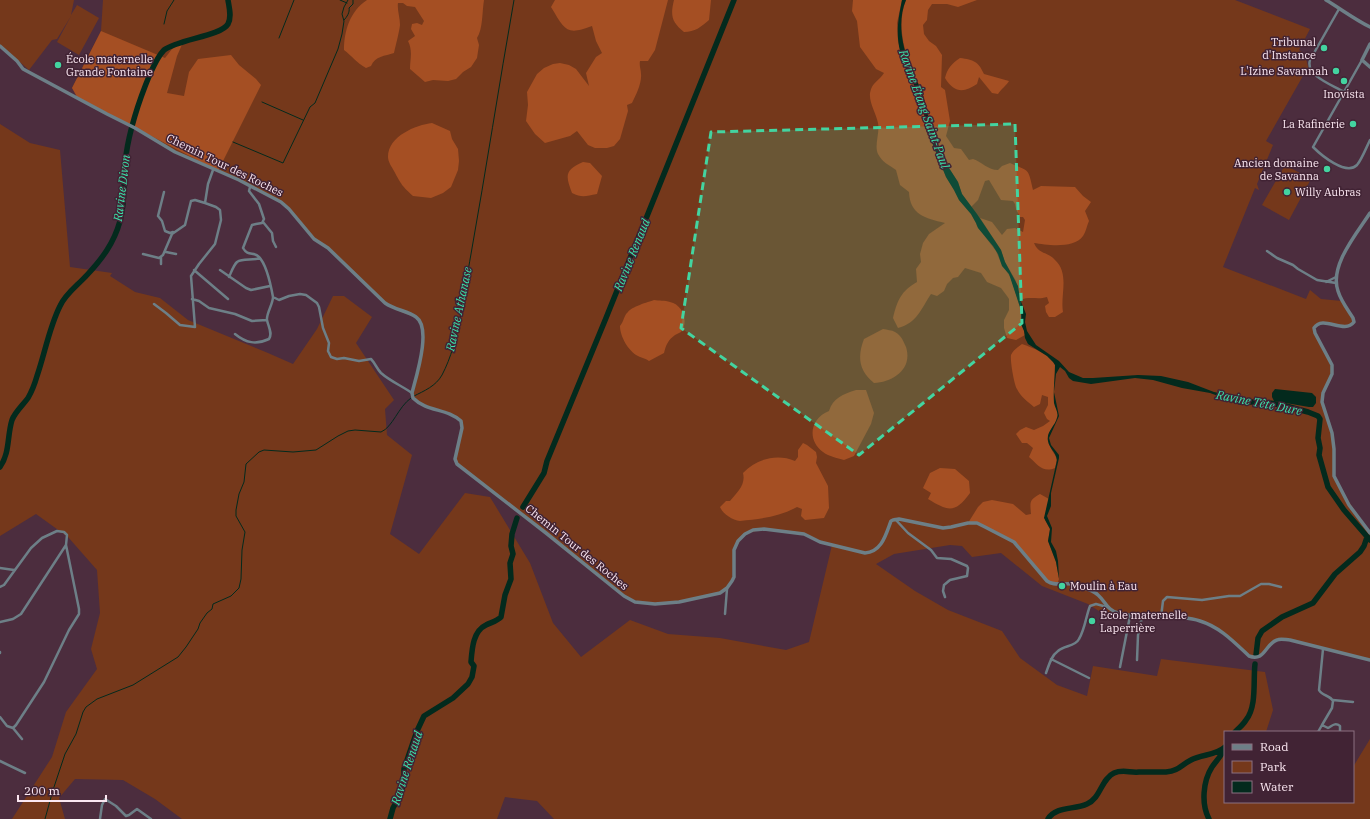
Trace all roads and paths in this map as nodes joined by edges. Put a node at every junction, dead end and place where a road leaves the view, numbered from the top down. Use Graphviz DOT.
graph roads {
  1 [pos="1326,0"];
  2 [pos="1340,8"];
  3 [pos="1370,27"];
  4 [pos="1370,44"];
  5 [pos="0,46"];
  6 [pos="1362,60"];
  7 [pos="1370,67"];
  8 [pos="1344,92"];
  9 [pos="1370,140"];
  10 [pos="213,170"];
  11 [pos="250,187"];
  12 [pos="164,192"];
  13 [pos="205,202"];
  14 [pos="1370,213"];
  15 [pos="263,222"];
  16 [pos="174,232"];
  17 [pos="276,247"];
  18 [pos="1267,251"];
  19 [pos="166,252"];
  20 [pos="143,254"];
  21 [pos="176,254"];
  22 [pos="161,257"];
  23 [pos="260,258"];
  24 [pos="161,264"];
  25 [pos="194,270"];
  26 [pos="220,270"];
  27 [pos="229,277"];
  28 [pos="1336,277"];
  29 [pos="1325,282"];
  30 [pos="1336,284"];
  31 [pos="270,286"];
  32 [pos="273,297"];
  33 [pos="228,298"];
  34 [pos="192,299"];
  35 [pos="154,304"];
  36 [pos="267,320"];
  37 [pos="235,334"];
  38 [pos="412,393"];
  39 [pos="895,519"];
  40 [pos="1370,534"];
  41 [pos="66,545"];
  42 [pos="0,568"];
  43 [pos="14,570"];
  44 [pos="0,587"];
  45 [pos="1281,587"];
  46 [pos="727,588"];
  47 [pos="945,597"];
  48 [pos="1107,607"];
  49 [pos="725,614"];
  50 [pos="1130,616"];
  51 [pos="1142,617"];
  52 [pos="1161,617"];
  53 [pos="0,622"];
  54 [pos="1323,649"];
  55 [pos="1052,658"];
  56 [pos="1138,660"];
  57 [pos="1370,660"];
  58 [pos="1120,667"];
  59 [pos="1046,673"];
  60 [pos="1089,678"];
  61 [pos="1333,700"];
  62 [pos="1353,702"];
  63 [pos="0,717"];
  64 [pos="1322,725"];
  65 [pos="12,728"];
  66 [pos="1319,731"];
  67 [pos="1340,731"];
  68 [pos="22,739"];
  69 [pos="0,761"];
  70 [pos="25,773"];
  71 [pos="100,819"];
  72 [pos="151,819"];
  1 -- 2 [label="street"];
  2 -- 3 [label="street"];
  2 -- 8 [label="street"];
  4 -- 6 [label="street"];
  5 -- 10 [label="street, Chemin Tour des Roches"];
  6 -- 7 [label="street"];
  6 -- 8 [label="street"];
  8 -- 9 [label="street"];
  10 -- 11 [label="street, Chemin Tour des Roches"];
  10 -- 13 [label="street"];
  11 -- 15 [label="street"];
  11 -- 38 [label="street, Chemin Tour des Roches"];
  12 -- 16 [label="street"];
  13 -- 16 [label="street"];
  13 -- 25 [label="street"];
  14 -- 28 [label="street"];
  15 -- 17 [label="street"];
  15 -- 23 [label="street"];
  16 -- 19 [label="street"];
  18 -- 29 [label="street"];
  19 -- 21 [label="street"];
  19 -- 22 [label="street"];
  20 -- 22 [label="street"];
  22 -- 24 [label="street"];
  23 -- 27 [label="street"];
  23 -- 31 [label="street"];
  25 -- 33 [label="street"];
  25 -- 34 [label="street"];
  26 -- 27 [label="street"];
  27 -- 31 [label="street"];
  28 -- 29 [label="street"];
  28 -- 30 [label="street"];
  29 -- 30 [label="street"];
  30 -- 40 [label="street"];
  31 -- 32 [label="street"];
  32 -- 36 [label="street"];
  32 -- 38 [label="street"];
  34 -- 35 [label="street"];
  34 -- 36 [label="street"];
  36 -- 37 [label="street"];
  38 -- 46 [label="street, Chemin Tour des Roches"];
  39 -- 46 [label="street"];
  39 -- 47 [label="street"];
  39 -- 48 [label="street"];
  41 -- 43 [label="street"];
  41 -- 53 [label="street"];
  41 -- 65 [label="street"];
  42 -- 43 [label="street"];
  43 -- 44 [label="street"];
  45 -- 52 [label="street"];
  46 -- 49 [label="street"];
  48 -- 50 [label="street"];
  48 -- 55 [label="street"];
  50 -- 51 [label="street"];
  50 -- 58 [label="street"];
  51 -- 52 [label="street"];
  51 -- 56 [label="street"];
  52 -- 54 [label="street"];
  54 -- 57 [label="street"];
  54 -- 61 [label="street"];
  55 -- 59 [label="street"];
  55 -- 60 [label="street"];
  61 -- 62 [label="street"];
  61 -- 64 [label="street"];
  63 -- 65 [label="street"];
  64 -- 66 [label="street"];
  64 -- 67 [label="street"];
  65 -- 68 [label="street"];
  69 -- 70 [label="street"];
  71 -- 72 [label="street"];
}
